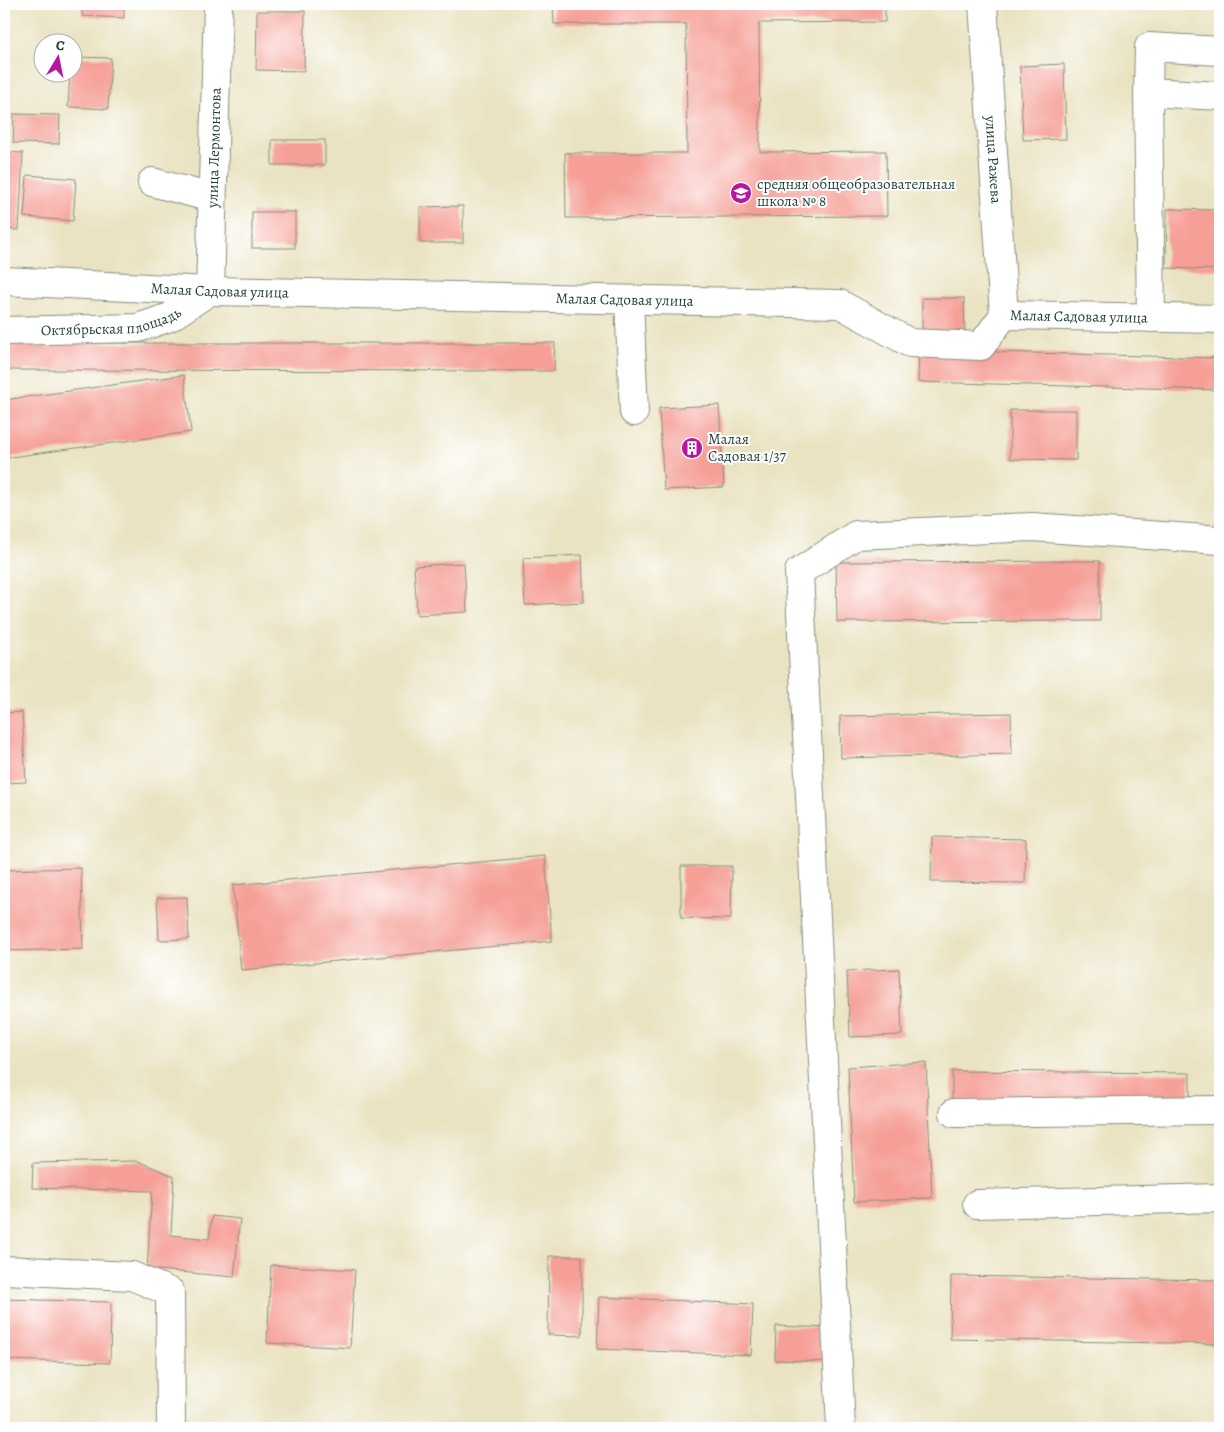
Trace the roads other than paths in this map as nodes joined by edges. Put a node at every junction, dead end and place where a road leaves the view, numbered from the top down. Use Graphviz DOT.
graph roads {
  1 [pos="218,4"];
  2 [pos="984,4"];
  3 [pos="1220,51"];
  4 [pos="1148,92"];
  5 [pos="1220,96"];
  6 [pos="152,182"];
  7 [pos="212,198"];
  8 [pos="4,281"];
  9 [pos="210,291"];
  10 [pos="629,300"];
  11 [pos="1004,315"];
  12 [pos="1151,318"];
  13 [pos="1220,319"];
  14 [pos="4,331"];
  15 [pos="634,412"];
  16 [pos="1220,540"];
  17 [pos="1220,1110"];
  18 [pos="954,1113"];
  19 [pos="1220,1198"];
  20 [pos="977,1204"];
  21 [pos="4,1270"];
  22 [pos="172,1428"];
  23 [pos="841,1428"];
  1 -- 7 [label="street, улица Лермонтова"];
  2 -- 11 [label="street, улица Ражева"];
  3 -- 4 [label="street"];
  4 -- 5 [label="street"];
  4 -- 12 [label="street"];
  6 -- 7 [label="street"];
  7 -- 9 [label="street, улица Лермонтова"];
  8 -- 9 [label="street, Малая Садовая улица"];
  9 -- 10 [label="street, Малая Садовая улица"];
  9 -- 14 [label="street, Октябрьская площадь"];
  10 -- 11 [label="street, Малая Садовая улица"];
  10 -- 15 [label="street"];
  11 -- 12 [label="street, Малая Садовая улица"];
  12 -- 13 [label="street, Малая Садовая улица"];
  16 -- 23 [label="street"];
  17 -- 18 [label="street"];
  19 -- 20 [label="street"];
  21 -- 22 [label="street"];
}
